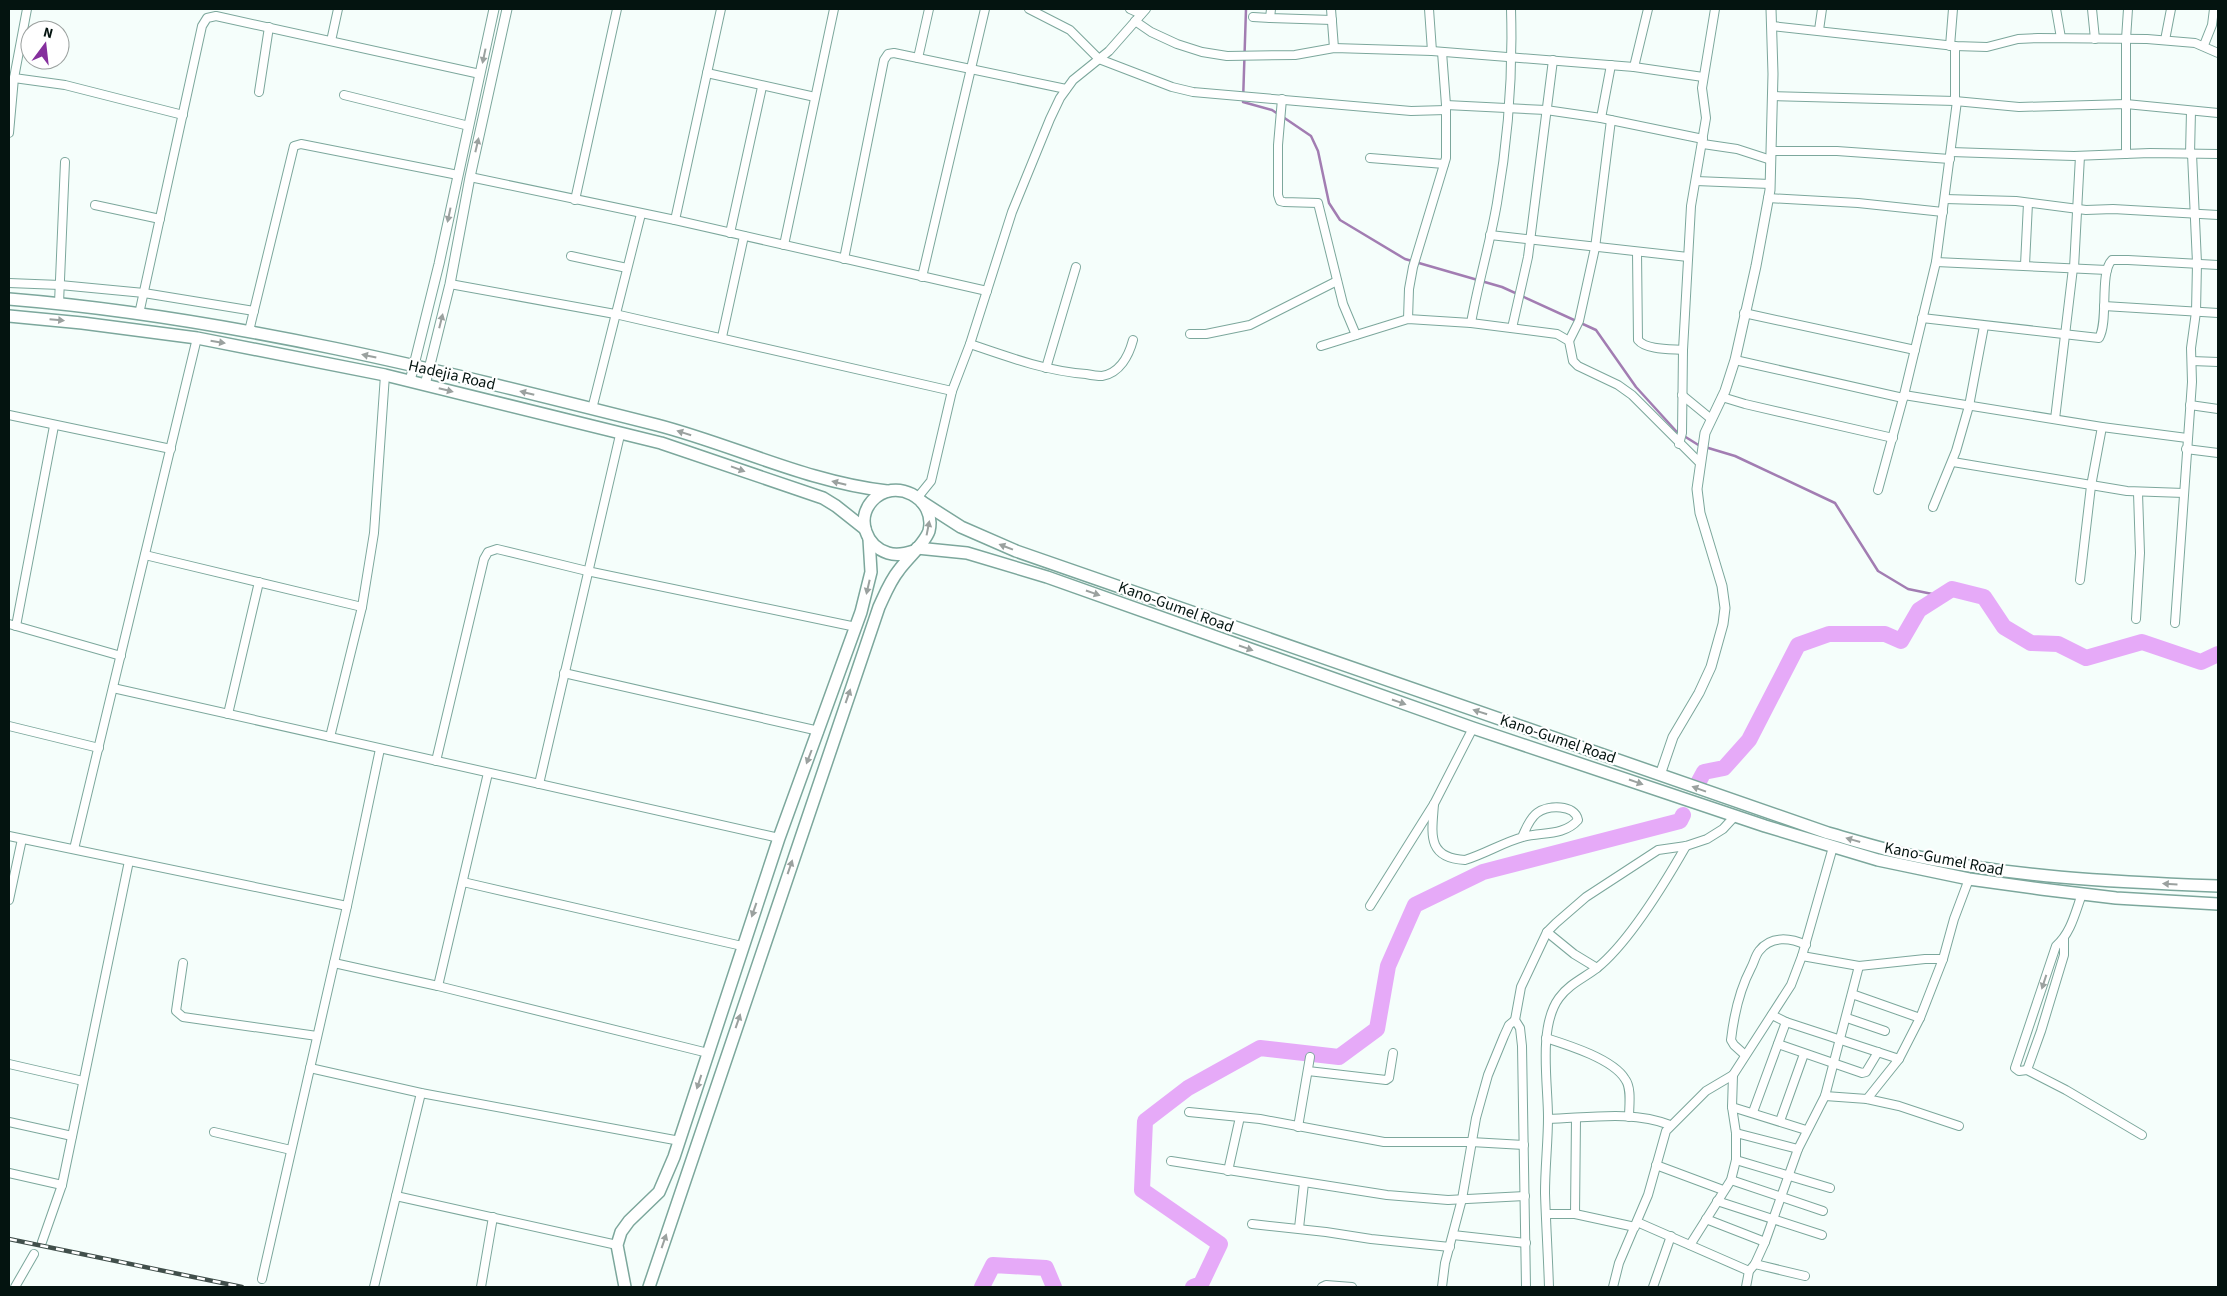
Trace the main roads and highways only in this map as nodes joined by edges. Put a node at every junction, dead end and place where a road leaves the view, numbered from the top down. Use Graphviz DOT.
graph roads {
  1 [pos="9,300"];
  2 [pos="9,316"];
  3 [pos="887,491"];
  4 [pos="920,499"];
  5 [pos="867,534"];
  6 [pos="915,549"];
  7 [pos="1381,679"];
  8 [pos="1377,694"];
  9 [pos="1943,861"];
  10 [pos="1939,873"];
  11 [pos="2218,886"];
  12 [pos="2218,904"];
  13 [pos="625,1287"];
  14 [pos="649,1287"];
  3 -- 1 [label="main road, Hadejia Road, one-way"];
  2 -- 5 [label="main road, Hadejia Road, one-way"];
  3 -- 4 [label="main road"];
  3 -- 5 [label="main road"];
  6 -- 4 [label="main road, one-way"];
  7 -- 4 [label="main road, Kano-Gumel Road, one-way"];
  5 -- 6 [label="main road"];
  5 -- 13 [label="main road, one-way"];
  6 -- 8 [label="main road, Kano-Gumel Road, one-way"];
  14 -- 6 [label="main road, one-way"];
  7 -- 8 [label="main road"];
  9 -- 7 [label="main road, Kano-Gumel Road, one-way"];
  8 -- 10 [label="main road, Kano-Gumel Road, one-way"];
  9 -- 10 [label="main road"];
  11 -- 9 [label="main road, Kano-Gumel Road, one-way"];
  10 -- 12 [label="main road, Kano-Gumel Road"];
}
